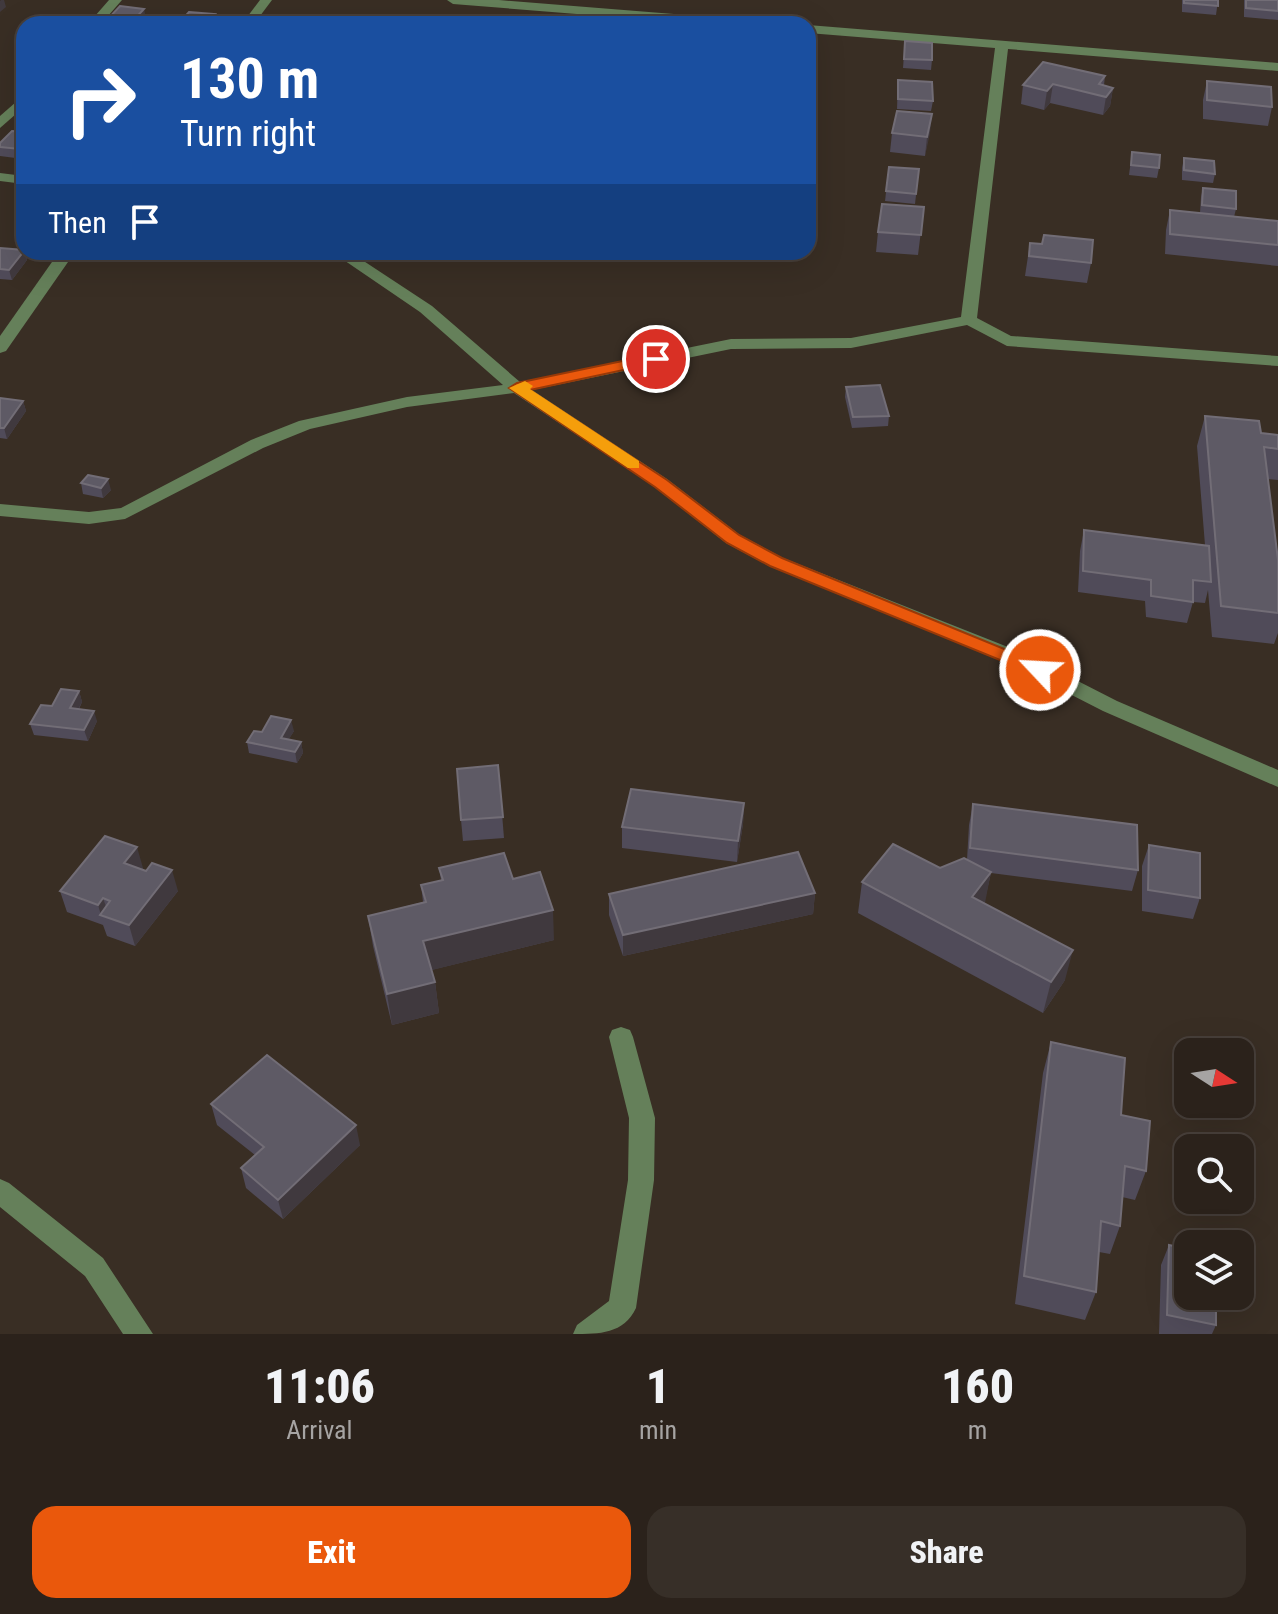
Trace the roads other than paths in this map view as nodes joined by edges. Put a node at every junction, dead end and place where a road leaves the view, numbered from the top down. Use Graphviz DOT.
graph roads {
  1 [pos="116,0"];
  2 [pos="453,0"];
  3 [pos="101,16"];
  4 [pos="649,16"];
  5 [pos="816,30"];
  6 [pos="1002,45"];
  7 [pos="1278,67"];
  8 [pos="16,107"];
  9 [pos="0,124"];
  10 [pos="61,260"];
  11 [pos="352,260"];
  12 [pos="969,320"];
  13 [pos="0,348"];
  14 [pos="1278,361"];
  15 [pos="517,388"];
  16 [pos="0,510"];
  17 [pos="1278,779"];
  18 [pos="621,1037"];
  19 [pos="0,1191"];
  20 [pos="139,1334"];
  21 [pos="587,1334"];
  1 -- 3 [label="street"];
  2 -- 4 [label="street"];
  5 -- 6 [label="street"];
  6 -- 7 [label="street"];
  6 -- 12 [label="street"];
  8 -- 9 [label="street"];
  10 -- 13 [label="street"];
  11 -- 15 [label="street"];
  12 -- 14 [label="street"];
  12 -- 15 [label="street"];
  15 -- 16 [label="street"];
  15 -- 17 [label="street"];
  18 -- 21 [label="street"];
  19 -- 20 [label="street"];
}
